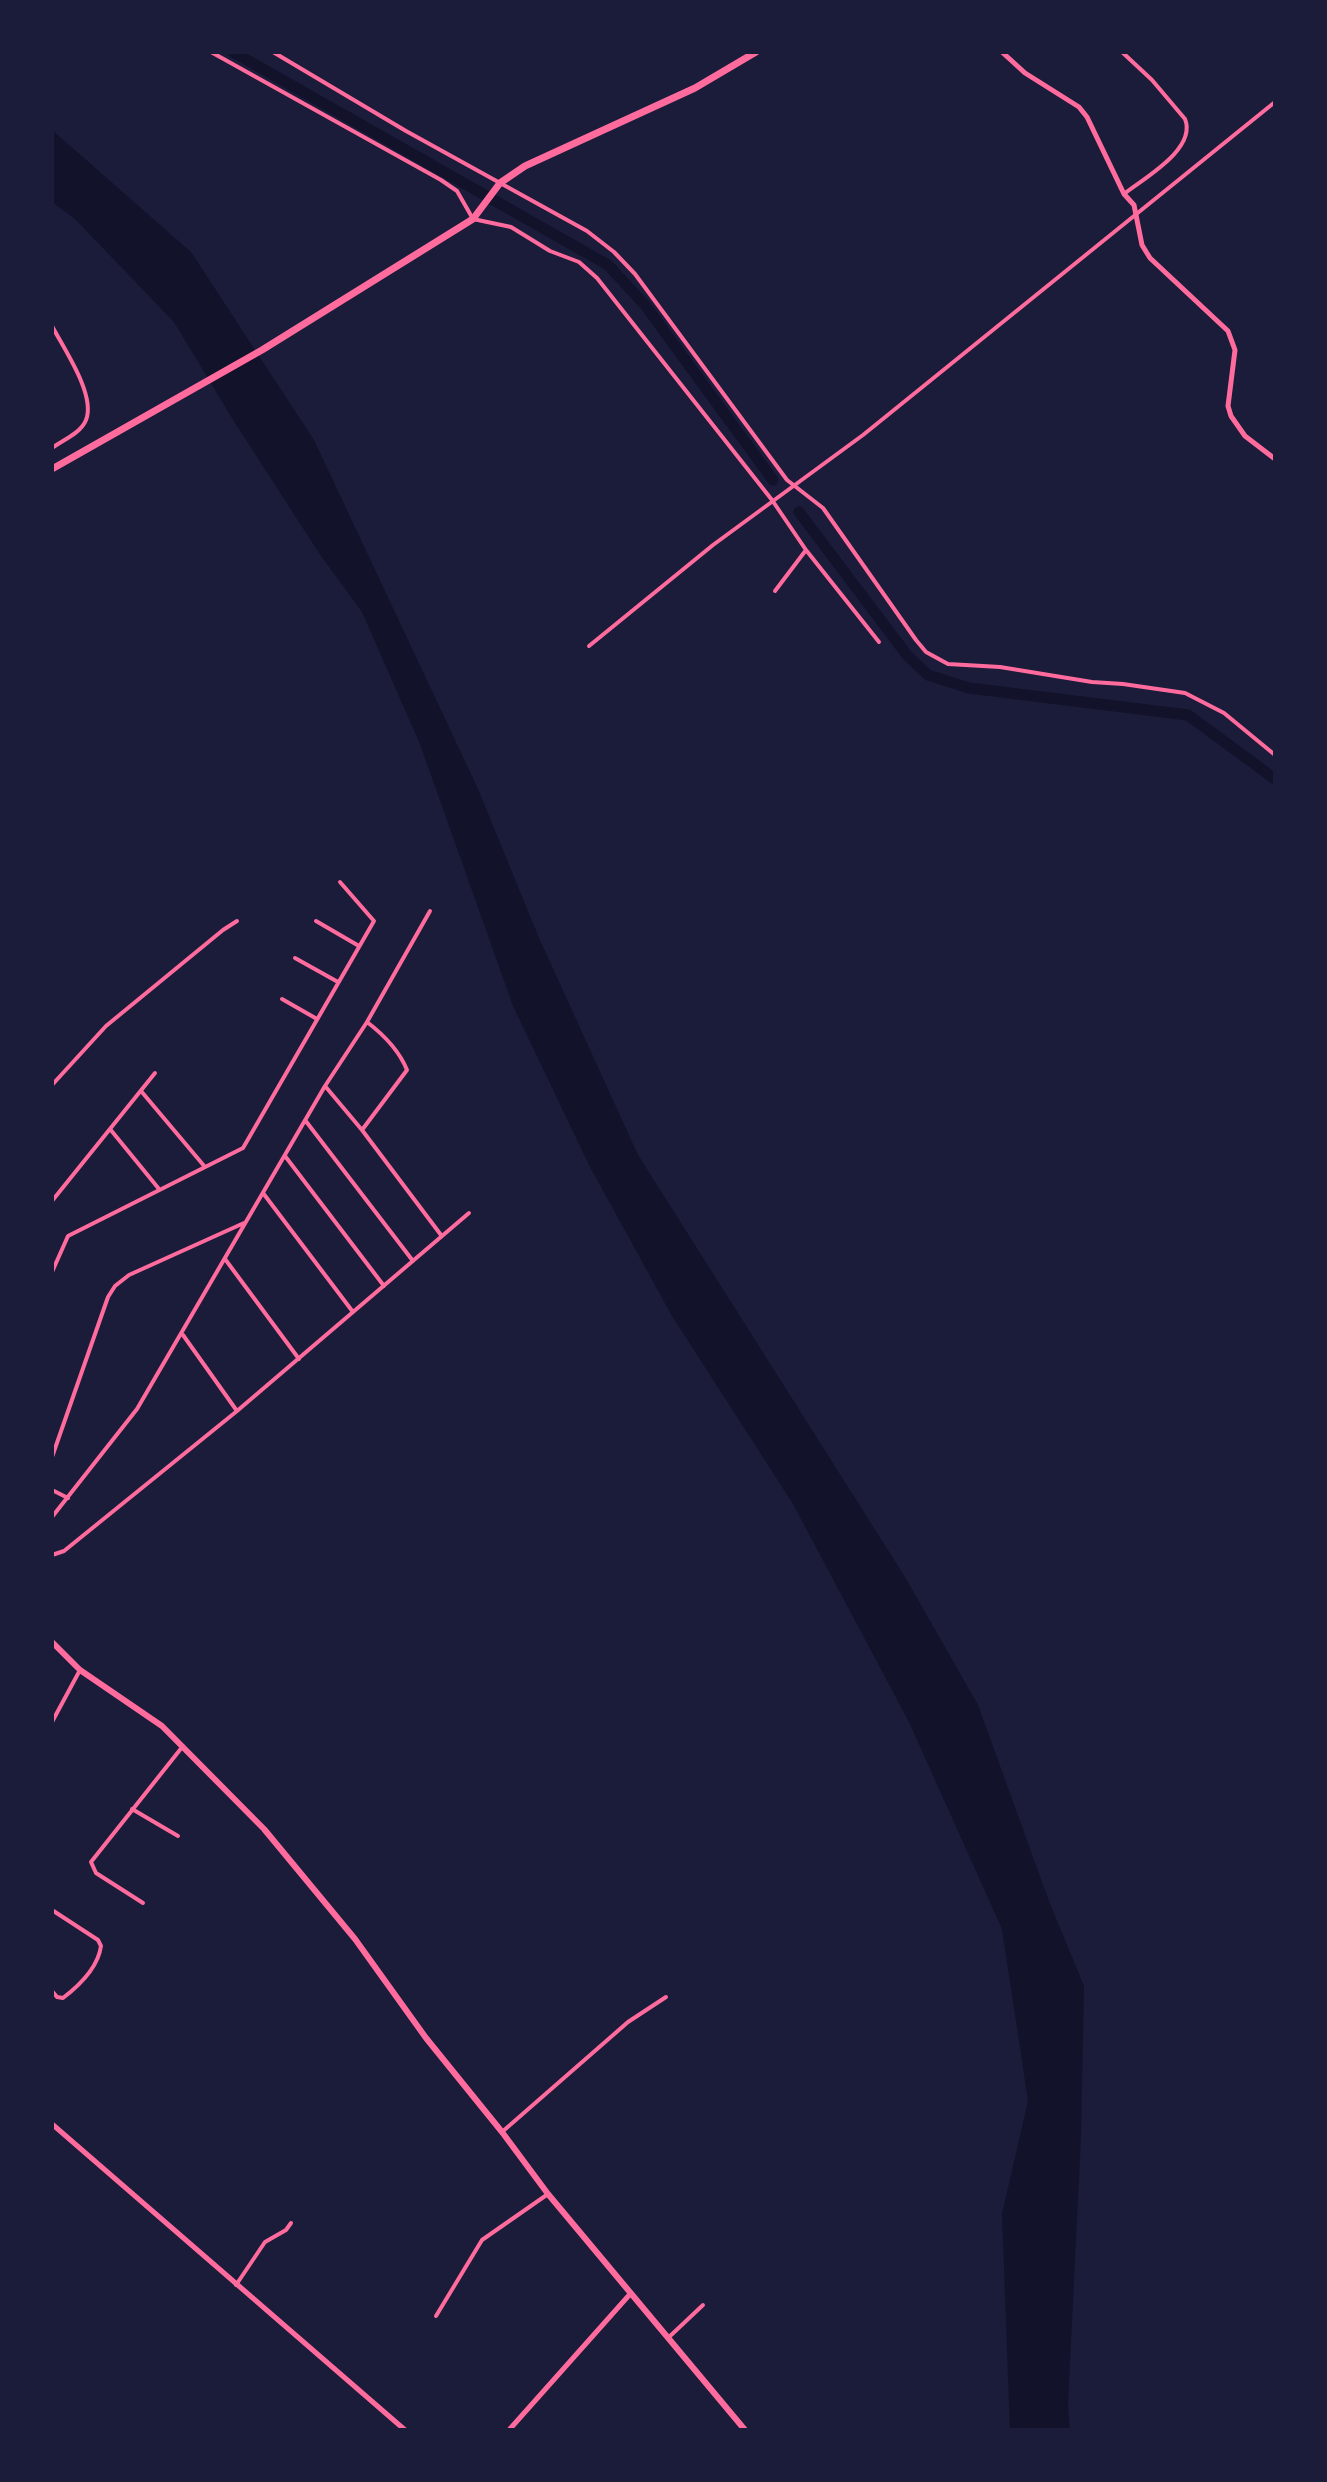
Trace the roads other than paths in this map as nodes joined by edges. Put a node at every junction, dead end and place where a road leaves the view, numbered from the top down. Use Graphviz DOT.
graph roads {
  1 [pos="211,52"];
  2 [pos="273,52"];
  3 [pos="756,52"];
  4 [pos="1002,52"];
  5 [pos="1122,52"];
  6 [pos="1275,102"];
  7 [pos="499,185"];
  8 [pos="1124,194"];
  9 [pos="1136,213"];
  10 [pos="476,218"];
  11 [pos="52,326"];
  12 [pos="52,448"];
  13 [pos="1275,459"];
  14 [pos="52,469"];
  15 [pos="793,484"];
  16 [pos="772,500"];
  17 [pos="806,550"];
  18 [pos="775,591"];
  19 [pos="879,642"];
  20 [pos="589,646"];
  21 [pos="1275,755"];
  22 [pos="340,882"];
  23 [pos="430,911"];
  24 [pos="237,921"];
  25 [pos="316,921"];
  26 [pos="360,946"];
  27 [pos="295,958"];
  28 [pos="338,983"];
  29 [pos="282,999"];
  30 [pos="317,1019"];
  31 [pos="367,1022"];
  32 [pos="155,1073"];
  33 [pos="52,1085"];
  34 [pos="325,1086"];
  35 [pos="141,1091"];
  36 [pos="305,1120"];
  37 [pos="110,1129"];
  38 [pos="362,1130"];
  39 [pos="285,1156"];
  40 [pos="205,1167"];
  41 [pos="160,1190"];
  42 [pos="263,1193"];
  43 [pos="52,1201"];
  44 [pos="469,1213"];
  45 [pos="245,1222"];
  46 [pos="442,1236"];
  47 [pos="225,1259"];
  48 [pos="413,1261"];
  49 [pos="52,1272"];
  50 [pos="384,1286"];
  51 [pos="353,1312"];
  52 [pos="182,1334"];
  53 [pos="299,1359"];
  54 [pos="237,1411"];
  55 [pos="52,1457"];
  56 [pos="52,1490"];
  57 [pos="68,1498"];
  58 [pos="52,1517"];
  59 [pos="52,1555"];
  60 [pos="52,1642"];
  61 [pos="80,1670"];
  62 [pos="52,1722"];
  63 [pos="183,1746"];
  64 [pos="132,1809"];
  65 [pos="178,1836"];
  66 [pos="143,1903"];
  67 [pos="52,1910"];
  68 [pos="52,1991"];
  69 [pos="666,1997"];
  70 [pos="52,2124"];
  71 [pos="502,2132"];
  72 [pos="548,2194"];
  73 [pos="291,2223"];
  74 [pos="236,2285"];
  75 [pos="631,2293"];
  76 [pos="703,2305"];
  77 [pos="436,2316"];
  78 [pos="668,2338"];
  79 [pos="405,2430"];
  80 [pos="509,2430"];
  81 [pos="745,2430"];
  1 -- 10 [label="street"];
  2 -- 7 [label="street"];
  3 -- 7 [label="main road"];
  4 -- 8 [label="street"];
  5 -- 8 [label="street"];
  6 -- 9 [label="street"];
  7 -- 10 [label="main road"];
  7 -- 15 [label="street"];
  8 -- 9 [label="street"];
  9 -- 13 [label="street"];
  9 -- 15 [label="street"];
  10 -- 14 [label="main road"];
  10 -- 16 [label="street"];
  11 -- 12 [label="street"];
  15 -- 16 [label="street"];
  15 -- 21 [label="street"];
  16 -- 17 [label="street"];
  16 -- 20 [label="street"];
  17 -- 18 [label="street"];
  17 -- 19 [label="street"];
  22 -- 26 [label="street"];
  23 -- 31 [label="street"];
  24 -- 33 [label="street"];
  25 -- 26 [label="street"];
  26 -- 28 [label="street"];
  27 -- 28 [label="street"];
  28 -- 30 [label="street"];
  29 -- 30 [label="street"];
  30 -- 40 [label="street"];
  31 -- 34 [label="street"];
  31 -- 38 [label="street"];
  32 -- 35 [label="street"];
  34 -- 36 [label="street"];
  34 -- 38 [label="street"];
  35 -- 37 [label="street"];
  35 -- 40 [label="street"];
  36 -- 39 [label="street"];
  36 -- 48 [label="street"];
  37 -- 41 [label="street"];
  37 -- 43 [label="street"];
  38 -- 46 [label="street"];
  39 -- 42 [label="street"];
  39 -- 50 [label="street"];
  40 -- 41 [label="street"];
  41 -- 49 [label="street"];
  42 -- 45 [label="street"];
  42 -- 51 [label="street"];
  44 -- 46 [label="street"];
  45 -- 47 [label="street"];
  45 -- 55 [label="street"];
  46 -- 48 [label="street"];
  47 -- 52 [label="street"];
  47 -- 53 [label="street"];
  48 -- 50 [label="street"];
  50 -- 51 [label="street"];
  51 -- 53 [label="street"];
  52 -- 54 [label="street"];
  52 -- 57 [label="street"];
  53 -- 54 [label="street"];
  54 -- 59 [label="street"];
  56 -- 57 [label="street"];
  57 -- 58 [label="street"];
  60 -- 61 [label="main road"];
  61 -- 62 [label="street"];
  61 -- 63 [label="main road"];
  63 -- 64 [label="street"];
  63 -- 71 [label="main road"];
  64 -- 65 [label="street"];
  64 -- 66 [label="street"];
  67 -- 68 [label="street"];
  69 -- 71 [label="street"];
  70 -- 74 [label="street"];
  71 -- 72 [label="main road"];
  72 -- 75 [label="main road"];
  72 -- 77 [label="street"];
  73 -- 74 [label="street"];
  74 -- 79 [label="street"];
  75 -- 78 [label="main road"];
  75 -- 80 [label="street"];
  76 -- 78 [label="street"];
  78 -- 81 [label="main road"];
}
